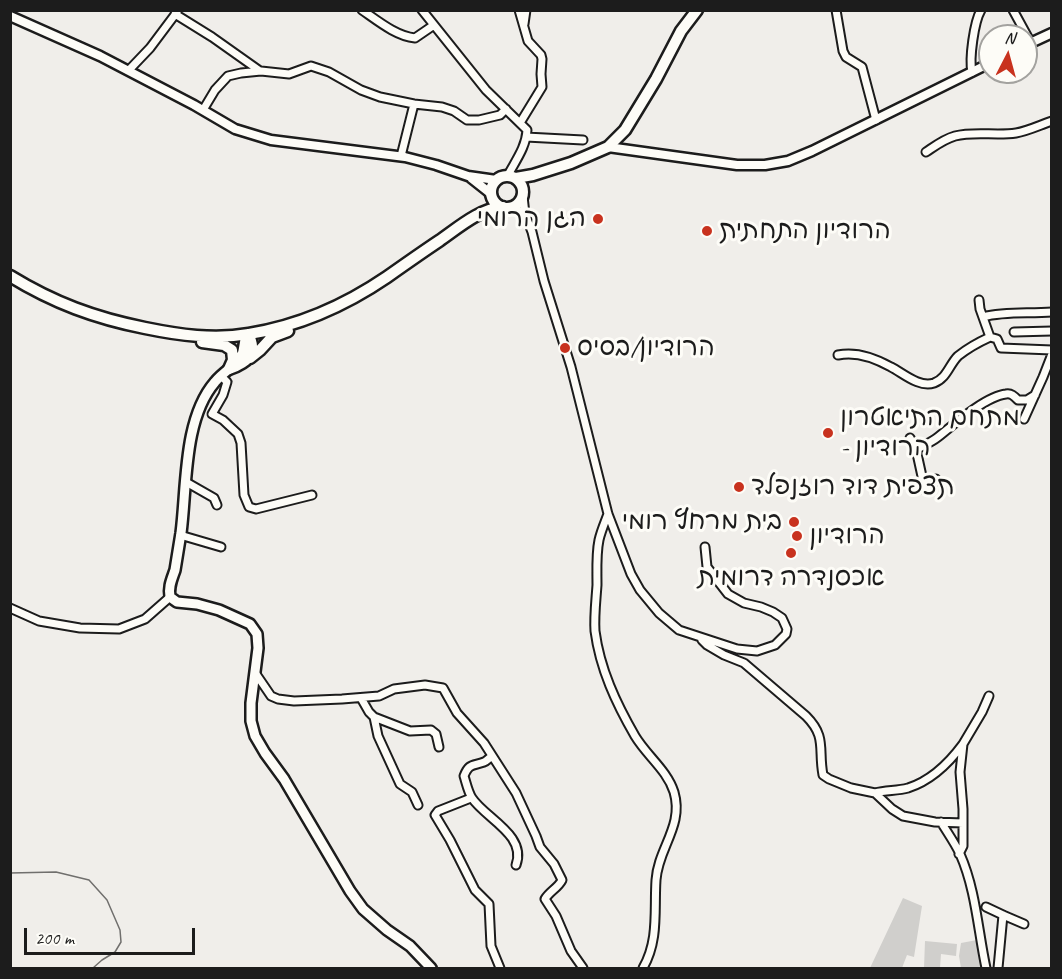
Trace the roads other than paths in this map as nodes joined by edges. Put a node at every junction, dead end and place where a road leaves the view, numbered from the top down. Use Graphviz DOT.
graph roads {
  1 [pos="362,10"];
  2 [pos="422,10"];
  3 [pos="519,10"];
  4 [pos="526,10"];
  5 [pos="697,10"];
  6 [pos="836,10"];
  7 [pos="981,10"];
  8 [pos="1013,10"];
  9 [pos="177,12"];
  10 [pos="10,16"];
  11 [pos="1019,24"];
  12 [pos="434,25"];
  13 [pos="523,26"];
  14 [pos="1052,33"];
  15 [pos="1038,39"];
  16 [pos="978,69"];
  17 [pos="129,70"];
  18 [pos="261,71"];
  19 [pos="972,72"];
  20 [pos="414,104"];
  21 [pos="506,109"];
  22 [pos="203,110"];
  23 [pos="876,120"];
  24 [pos="1052,120"];
  25 [pos="519,123"];
  26 [pos="526,137"];
  27 [pos="583,140"];
  28 [pos="608,147"];
  29 [pos="926,152"];
  30 [pos="401,156"];
  31 [pos="468,176"];
  32 [pos="496,180"];
  33 [pos="517,184"];
  34 [pos="490,193"];
  35 [pos="505,208"];
  36 [pos="525,214"];
  37 [pos="469,220"];
  38 [pos="10,276"];
  39 [pos="979,300"];
  40 [pos="331,308"];
  41 [pos="1052,312"];
  42 [pos="983,317"];
  43 [pos="119,323"];
  44 [pos="1052,330"];
  45 [pos="1014,332"];
  46 [pos="248,334"];
  47 [pos="990,336"];
  48 [pos="1052,352"];
  49 [pos="838,355"];
  50 [pos="249,358"];
  51 [pos="225,373"];
  52 [pos="1035,395"];
  53 [pos="1024,419"];
  54 [pos="910,438"];
  55 [pos="921,447"];
  56 [pos="936,479"];
  57 [pos="186,482"];
  58 [pos="312,495"];
  59 [pos="217,505"];
  60 [pos="608,514"];
  61 [pos="180,534"];
  62 [pos="221,547"];
  63 [pos="705,547"];
  64 [pos="170,597"];
  65 [pos="10,608"];
  66 [pos="701,638"];
  67 [pos="256,674"];
  68 [pos="988,696"];
  69 [pos="361,698"];
  70 [pos="374,717"];
  71 [pos="963,744"];
  72 [pos="439,747"];
  73 [pos="492,756"];
  74 [pos="875,793"];
  75 [pos="471,798"];
  76 [pos="418,805"];
  77 [pos="940,822"];
  78 [pos="963,823"];
  79 [pos="960,854"];
  80 [pos="516,865"];
  81 [pos="986,907"];
  82 [pos="1003,915"];
  83 [pos="1024,924"];
  84 [pos="431,969"];
  85 [pos="500,969"];
  86 [pos="583,969"];
  87 [pos="643,969"];
  88 [pos="986,969"];
  89 [pos="998,969"];
  1 -- 12 [label="street"];
  2 -- 12 [label="street"];
  3 -- 13 [label="street"];
  4 -- 13 [label="street"];
  5 -- 28 [label="main road"];
  6 -- 23 [label="street"];
  7 -- 19 [label="street"];
  8 -- 11 [label="street"];
  9 -- 17 [label="street"];
  9 -- 18 [label="street"];
  10 -- 17 [label="street"];
  12 -- 21 [label="street"];
  13 -- 25 [label="street"];
  14 -- 15 [label="street"];
  16 -- 19 [label="street"];
  17 -- 22 [label="street"];
  18 -- 20 [label="street"];
  18 -- 22 [label="street"];
  19 -- 23 [label="street"];
  20 -- 21 [label="street"];
  20 -- 30 [label="street"];
  21 -- 25 [label="street"];
  22 -- 30 [label="street"];
  23 -- 28 [label="street"];
  24 -- 29 [label="street"];
  25 -- 26 [label="street"];
  26 -- 27 [label="street"];
  26 -- 33 [label="street"];
  28 -- 33 [label="main road"];
  30 -- 31 [label="street"];
  31 -- 32 [label="street"];
  31 -- 34 [label="street"];
  32 -- 33 [label="main road"];
  32 -- 34 [label="main road"];
  33 -- 35 [label="main road"];
  33 -- 36 [label="street"];
  34 -- 35 [label="main road"];
  34 -- 37 [label="main road"];
  35 -- 36 [label="street"];
  35 -- 37 [label="main road"];
  36 -- 60 [label="street"];
  37 -- 40 [label="main road"];
  38 -- 43 [label="main road"];
  39 -- 42 [label="street"];
  40 -- 46 [label="main road"];
  40 -- 50 [label="main road"];
  41 -- 42 [label="street"];
  42 -- 47 [label="street"];
  43 -- 46 [label="main road"];
  43 -- 51 [label="main road"];
  44 -- 45 [label="street"];
  46 -- 50 [label="main road"];
  46 -- 51 [label="main road"];
  47 -- 48 [label="street"];
  47 -- 49 [label="street"];
  48 -- 52 [label="street"];
  50 -- 51 [label="main road"];
  51 -- 57 [label="main road"];
  51 -- 58 [label="street"];
  52 -- 53 [label="street"];
  52 -- 55 [label="street"];
  54 -- 56 [label="street"];
  57 -- 59 [label="street"];
  57 -- 61 [label="main road"];
  60 -- 66 [label="street"];
  60 -- 87 [label="street"];
  61 -- 62 [label="street"];
  61 -- 64 [label="main road"];
  63 -- 66 [label="street"];
  64 -- 65 [label="street"];
  64 -- 67 [label="main road"];
  66 -- 74 [label="street"];
  67 -- 69 [label="street"];
  67 -- 84 [label="main road"];
  68 -- 71 [label="street"];
  69 -- 70 [label="street"];
  69 -- 73 [label="street"];
  70 -- 72 [label="street"];
  70 -- 76 [label="street"];
  71 -- 74 [label="street"];
  71 -- 78 [label="street"];
  73 -- 75 [label="street"];
  73 -- 86 [label="street"];
  74 -- 77 [label="street"];
  75 -- 80 [label="street"];
  75 -- 85 [label="street"];
  77 -- 78 [label="street"];
  77 -- 79 [label="street"];
  78 -- 79 [label="street"];
  79 -- 88 [label="street"];
  81 -- 82 [label="street"];
  82 -- 83 [label="street"];
  82 -- 89 [label="street"];
}
